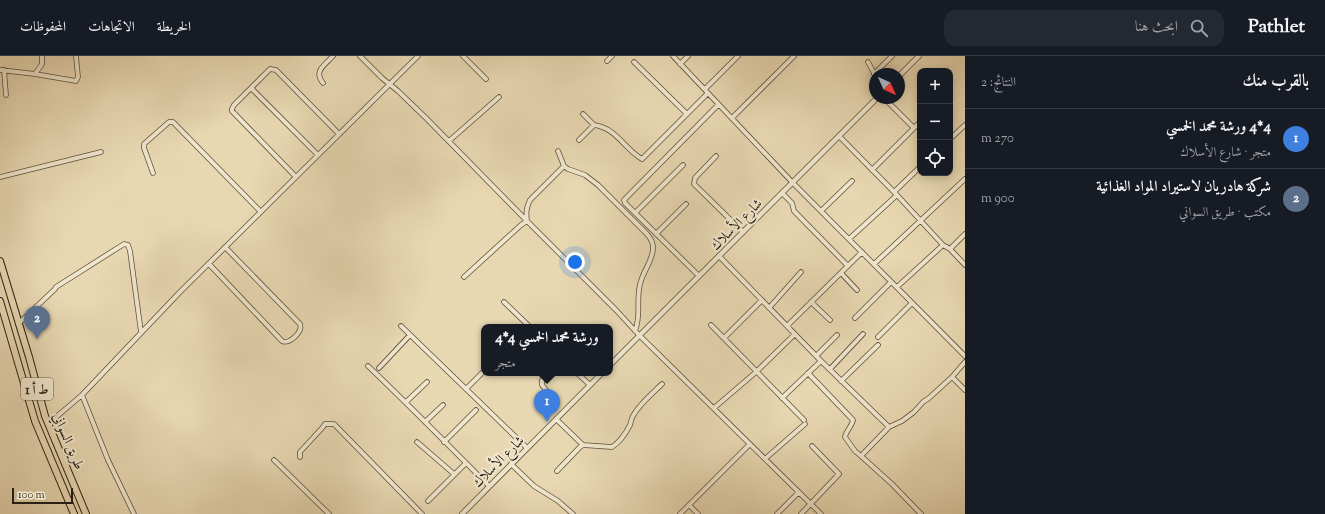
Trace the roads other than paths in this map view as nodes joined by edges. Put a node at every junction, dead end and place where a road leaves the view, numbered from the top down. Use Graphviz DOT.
graph roads {
  1 [pos="42,56"];
  2 [pos="76,56"];
  3 [pos="333,56"];
  4 [pos="360,56"];
  5 [pos="418,56"];
  6 [pos="463,56"];
  7 [pos="612,56"];
  8 [pos="673,56"];
  9 [pos="688,56"];
  10 [pos="738,56"];
  11 [pos="794,56"];
  12 [pos="892,56"];
  13 [pos="919,56"];
  14 [pos="607,61"];
  15 [pos="634,62"];
  16 [pos="868,62"];
  17 [pos="680,64"];
  18 [pos="871,68"];
  19 [pos="881,68"];
  20 [pos="2,70"];
  21 [pos="905,70"];
  22 [pos="35,74"];
  23 [pos="486,79"];
  24 [pos="323,83"];
  25 [pos="390,84"];
  26 [pos="251,88"];
  27 [pos="706,91"];
  28 [pos="6,95"];
  29 [pos="499,97"];
  30 [pos="871,104"];
  31 [pos="890,104"];
  32 [pos="718,105"];
  33 [pos="583,114"];
  34 [pos="687,114"];
  35 [pos="732,118"];
  36 [pos="594,125"];
  37 [pos="917,125"];
  38 [pos="965,125"];
  39 [pos="914,128"];
  40 [pos="339,134"];
  41 [pos="839,136"];
  42 [pos="953,136"];
  43 [pos="579,140"];
  44 [pos="449,141"];
  45 [pos="558,151"];
  46 [pos="101,152"];
  47 [pos="318,155"];
  48 [pos="716,156"];
  49 [pos="683,165"];
  50 [pos="564,166"];
  51 [pos="872,170"];
  52 [pos="917,170"];
  53 [pos="153,172"];
  54 [pos="0,177"];
  55 [pos="296,177"];
  56 [pos="965,180"];
  57 [pos="852,181"];
  58 [pos="792,183"];
  59 [pos="782,193"];
  60 [pos="895,193"];
  61 [pos="686,204"];
  62 [pos="821,211"];
  63 [pos="261,212"];
  64 [pos="635,213"];
  65 [pos="527,221"];
  66 [pos="920,221"];
  67 [pos="743,232"];
  68 [pos="656,234"];
  69 [pos="965,234"];
  70 [pos="849,239"];
  71 [pos="943,245"];
  72 [pos="226,247"];
  73 [pos="950,249"];
  74 [pos="862,252"];
  75 [pos="719,256"];
  76 [pos="0,261"];
  77 [pos="209,264"];
  78 [pos="874,264"];
  79 [pos="965,264"];
  80 [pos="848,266"];
  81 [pos="801,272"];
  82 [pos="841,273"];
  83 [pos="699,276"];
  84 [pos="464,277"];
  85 [pos="891,282"];
  86 [pos="897,287"];
  87 [pos="857,290"];
  88 [pos="762,300"];
  89 [pos="0,301"];
  90 [pos="504,302"];
  91 [pos="811,302"];
  92 [pos="912,303"];
  93 [pos="769,308"];
  94 [pos="855,318"];
  95 [pos="2,319"];
  96 [pos="830,320"];
  97 [pos="18,324"];
  98 [pos="527,324"];
  99 [pos="711,325"];
  100 [pos="400,326"];
  101 [pos="787,326"];
  102 [pos="635,331"];
  103 [pos="141,332"];
  104 [pos="795,334"];
  105 [pos="864,334"];
  106 [pos="410,335"];
  107 [pos="640,335"];
  108 [pos="837,335"];
  109 [pos="878,337"];
  110 [pos="724,338"];
  111 [pos="878,345"];
  112 [pos="817,355"];
  113 [pos="965,356"];
  114 [pos="821,361"];
  115 [pos="613,362"];
  116 [pos="965,362"];
  117 [pos="368,366"];
  118 [pos="380,368"];
  119 [pos="830,369"];
  120 [pos="756,372"];
  121 [pos="808,373"];
  122 [pos="481,374"];
  123 [pos="22,375"];
  124 [pos="34,375"];
  125 [pos="546,376"];
  126 [pos="580,376"];
  127 [pos="599,376"];
  128 [pos="952,377"];
  129 [pos="841,381"];
  130 [pos="427,382"];
  131 [pos="662,384"];
  132 [pos="590,385"];
  133 [pos="466,389"];
  134 [pos="546,390"];
  135 [pos="965,390"];
  136 [pos="82,395"];
  137 [pos="39,396"];
  138 [pos="28,398"];
  139 [pos="782,398"];
  140 [pos="406,402"];
  141 [pos="443,405"];
  142 [pos="714,408"];
  143 [pos="476,410"];
  144 [pos="556,418"];
  145 [pos="425,422"];
  146 [pos="48,424"];
  147 [pos="889,427"];
  148 [pos="417,442"];
  149 [pos="444,442"];
  150 [pos="750,444"];
  151 [pos="583,446"];
  152 [pos="812,446"];
  153 [pos="527,448"];
  154 [pos="861,456"];
  155 [pos="300,457"];
  156 [pos="766,458"];
  157 [pos="274,460"];
  158 [pos="466,463"];
  159 [pos="511,464"];
  160 [pos="557,471"];
  161 [pos="454,474"];
  162 [pos="489,486"];
  163 [pos="799,492"];
  164 [pos="428,501"];
  165 [pos="811,504"];
  166 [pos="689,505"];
  167 [pos="74,514"];
  168 [pos="86,514"];
  169 [pos="134,514"];
  170 [pos="329,514"];
  171 [pos="422,514"];
  172 [pos="462,514"];
  173 [pos="573,514"];
  174 [pos="680,514"];
  175 [pos="698,514"];
  176 [pos="777,514"];
  177 [pos="801,514"];
  178 [pos="822,514"];
  179 [pos="921,514"];
  1 -- 22 [label="street"];
  2 -- 22 [label="street"];
  3 -- 24 [label="street"];
  4 -- 25 [label="street"];
  5 -- 25 [label="street"];
  6 -- 23 [label="street"];
  7 -- 14 [label="street"];
  8 -- 17 [label="street"];
  9 -- 17 [label="street"];
  10 -- 27 [label="street"];
  11 -- 35 [label="street"];
  12 -- 19 [label="street"];
  13 -- 21 [label="street"];
  15 -- 34 [label="street"];
  16 -- 18 [label="street"];
  17 -- 27 [label="street"];
  20 -- 22 [label="street"];
  20 -- 28 [label="street"];
  25 -- 40 [label="street"];
  25 -- 44 [label="street"];
  26 -- 40 [label="street"];
  26 -- 47 [label="street"];
  26 -- 55 [label="street"];
  27 -- 32 [label="street"];
  27 -- 34 [label="street"];
  29 -- 44 [label="street"];
  30 -- 41 [label="street, شارع الأسلاك"];
  31 -- 39 [label="street"];
  32 -- 35 [label="street"];
  32 -- 64 [label="street"];
  33 -- 36 [label="street"];
  34 -- 36 [label="street"];
  35 -- 58 [label="street"];
  36 -- 43 [label="street"];
  37 -- 39 [label="street"];
  38 -- 42 [label="street"];
  39 -- 51 [label="street"];
  40 -- 47 [label="street"];
  41 -- 51 [label="street"];
  41 -- 58 [label="street, شارع الأسلاك"];
  44 -- 65 [label="street"];
  45 -- 50 [label="street"];
  46 -- 54 [label="street"];
  47 -- 55 [label="street"];
  48 -- 67 [label="street"];
  49 -- 64 [label="street"];
  50 -- 65 [label="street"];
  50 -- 102 [label="street"];
  51 -- 60 [label="street"];
  52 -- 60 [label="street"];
  53 -- 63 [label="street"];
  55 -- 63 [label="street"];
  56 -- 66 [label="street"];
  57 -- 62 [label="street"];
  58 -- 59 [label="street, شارع الأسلاك"];
  58 -- 62 [label="street"];
  59 -- 67 [label="street, شارع الأسلاك"];
  59 -- 80 [label="street"];
  60 -- 66 [label="street"];
  60 -- 70 [label="street"];
  61 -- 68 [label="street"];
  62 -- 70 [label="street"];
  63 -- 72 [label="street"];
  64 -- 68 [label="street"];
  65 -- 84 [label="street"];
  65 -- 102 [label="street"];
  66 -- 71 [label="street"];
  66 -- 78 [label="street"];
  67 -- 75 [label="street, شارع الأسلاك"];
  68 -- 83 [label="street"];
  69 -- 73 [label="street"];
  70 -- 74 [label="street"];
  71 -- 73 [label="street"];
  71 -- 86 [label="street"];
  72 -- 77 [label="street"];
  72 -- 77 [label="street"];
  73 -- 79 [label="street"];
  74 -- 78 [label="street"];
  74 -- 80 [label="street"];
  75 -- 83 [label="street, شارع الأسلاك"];
  75 -- 88 [label="street"];
  76 -- 97 [label="highway, طريق السواني / ط أ 1"];
  77 -- 103 [label="street"];
  78 -- 85 [label="street"];
  80 -- 82 [label="street"];
  81 -- 93 [label="street"];
  82 -- 87 [label="street"];
  82 -- 91 [label="street"];
  83 -- 107 [label="street, شارع الأسلاك"];
  85 -- 86 [label="street"];
  85 -- 94 [label="street"];
  86 -- 92 [label="street"];
  88 -- 93 [label="street"];
  88 -- 110 [label="street"];
  89 -- 95 [label="highway, طريق السواني / ط أ 1"];
  90 -- 98 [label="street"];
  91 -- 96 [label="street"];
  91 -- 101 [label="street"];
  92 -- 109 [label="street"];
  92 -- 113 [label="street"];
  93 -- 101 [label="street"];
  95 -- 123 [label="highway, طريق السواني / ط أ 1"];
  97 -- 103 [label="street"];
  97 -- 124 [label="highway, طريق السواني / ط أ 1"];
  99 -- 110 [label="street"];
  100 -- 106 [label="street"];
  101 -- 104 [label="street"];
  102 -- 107 [label="street"];
  103 -- 136 [label="street"];
  104 -- 112 [label="street"];
  104 -- 120 [label="street"];
  105 -- 119 [label="street"];
  106 -- 118 [label="street"];
  106 -- 133 [label="street"];
  107 -- 115 [label="street, شارع الأسلاك"];
  107 -- 142 [label="street"];
  108 -- 112 [label="street"];
  110 -- 120 [label="street"];
  111 -- 129 [label="street"];
  112 -- 114 [label="street"];
  114 -- 119 [label="street"];
  114 -- 121 [label="street"];
  116 -- 128 [label="street"];
  117 -- 140 [label="street"];
  119 -- 129 [label="street"];
  120 -- 139 [label="street"];
  120 -- 142 [label="street"];
  121 -- 139 [label="street"];
  121 -- 154 [label="street"];
  122 -- 133 [label="street"];
  123 -- 124 [label="highway"];
  123 -- 138 [label="highway, طريق السواني / ط أ 1"];
  124 -- 137 [label="highway, طريق السواني / ط أ 1"];
  125 -- 134 [label="street"];
  126 -- 132 [label="street"];
  127 -- 132 [label="street, شارع الأسلاك"];
  128 -- 135 [label="street"];
  128 -- 147 [label="street"];
  129 -- 147 [label="street"];
  130 -- 140 [label="street"];
  131 -- 151 [label="street"];
  132 -- 144 [label="street, شارع الأسلاك"];
  133 -- 153 [label="street"];
  136 -- 146 [label="street"];
  136 -- 169 [label="street"];
  137 -- 138 [label="highway"];
  137 -- 146 [label="highway, طريق السواني / ط أ 1"];
  138 -- 167 [label="highway, طريق السواني / ط أ 1"];
  139 -- 156 [label="street"];
  140 -- 145 [label="street"];
  141 -- 145 [label="street"];
  142 -- 150 [label="street"];
  143 -- 149 [label="street"];
  144 -- 151 [label="street"];
  144 -- 153 [label="street, شارع الأسلاك"];
  145 -- 149 [label="street"];
  146 -- 168 [label="highway, طريق السواني / ط أ 1"];
  147 -- 154 [label="street"];
  148 -- 161 [label="street"];
  149 -- 158 [label="street"];
  150 -- 156 [label="street"];
  150 -- 166 [label="street"];
  151 -- 160 [label="street"];
  152 -- 165 [label="street"];
  153 -- 159 [label="street, شارع الأسلاك"];
  154 -- 179 [label="street"];
  155 -- 171 [label="street"];
  156 -- 163 [label="street"];
  157 -- 170 [label="street"];
  158 -- 161 [label="street"];
  158 -- 162 [label="street"];
  159 -- 162 [label="street, شارع الأسلاك"];
  159 -- 173 [label="street"];
  161 -- 164 [label="street"];
  162 -- 172 [label="street, شارع الأسلاك"];
  163 -- 165 [label="street"];
  163 -- 176 [label="street"];
  165 -- 177 [label="street"];
  165 -- 178 [label="street"];
  166 -- 174 [label="street"];
  166 -- 175 [label="street"];
}
